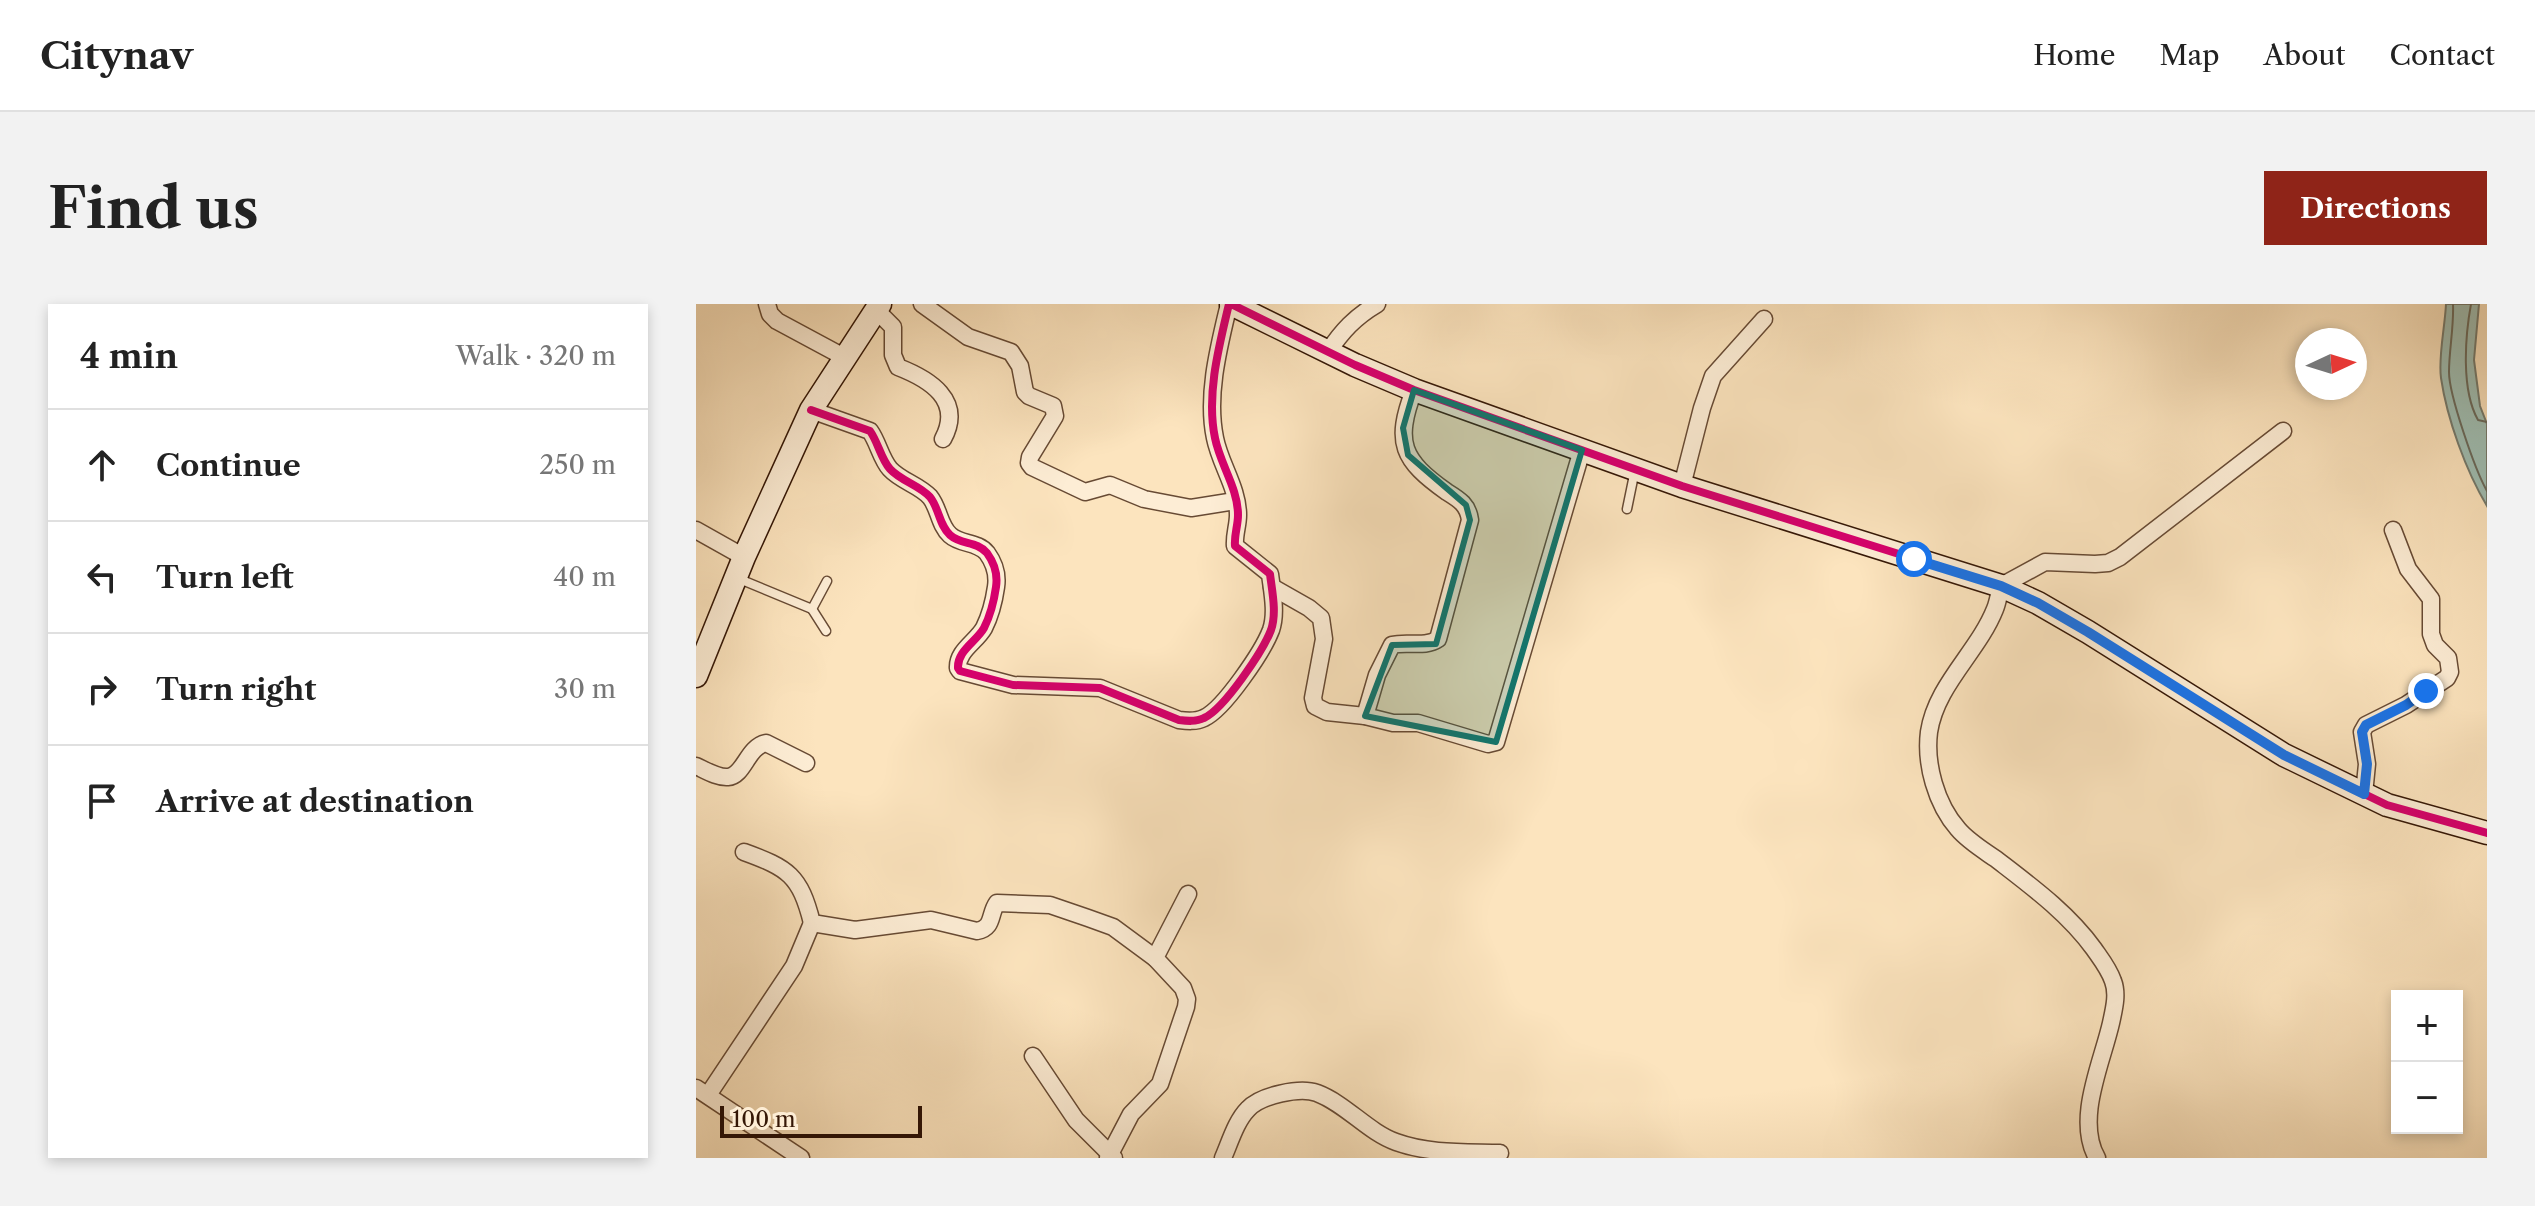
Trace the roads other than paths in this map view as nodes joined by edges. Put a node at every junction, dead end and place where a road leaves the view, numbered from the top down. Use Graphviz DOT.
graph roads {
  1 [pos="767,304"];
  2 [pos="922,304"];
  3 [pos="1230,304"];
  4 [pos="1377,304"];
  5 [pos="878,307"];
  6 [pos="1764,319"];
  7 [pos="1328,352"];
  8 [pos="844,357"];
  9 [pos="1414,390"];
  10 [pos="811,410"];
  11 [pos="2283,431"];
  12 [pos="943,439"];
  13 [pos="1582,450"];
  14 [pos="1635,469"];
  15 [pos="1682,486"];
  16 [pos="1235,501"];
  17 [pos="1627,509"];
  18 [pos="696,530"];
  19 [pos="2393,530"];
  20 [pos="740,567"];
  21 [pos="827,581"];
  22 [pos="2001,586"];
  23 [pos="1272,587"];
  24 [pos="812,609"];
  25 [pos="826,631"];
  26 [pos="696,676"];
  27 [pos="1365,716"];
  28 [pos="806,763"];
  29 [pos="696,766"];
  30 [pos="2364,794"];
  31 [pos="2487,833"];
  32 [pos="744,852"];
  33 [pos="1188,894"];
  34 [pos="812,923"];
  35 [pos="1155,958"];
  36 [pos="1033,1056"];
  37 [pos="702,1092"];
  38 [pos="1500,1153"];
  39 [pos="1110,1157"];
  40 [pos="801,1158"];
  41 [pos="1223,1158"];
  42 [pos="2097,1158"];
  1 -- 8 [label="street"];
  2 -- 16 [label="street"];
  3 -- 7 [label="street"];
  3 -- 16 [label="street"];
  4 -- 7 [label="street"];
  5 -- 8 [label="street"];
  5 -- 12 [label="street"];
  6 -- 15 [label="street"];
  7 -- 9 [label="street"];
  8 -- 10 [label="street"];
  9 -- 13 [label="street"];
  9 -- 27 [label="street"];
  10 -- 20 [label="street"];
  10 -- 23 [label="street"];
  11 -- 22 [label="street"];
  13 -- 14 [label="street"];
  13 -- 27 [label="street"];
  14 -- 15 [label="street"];
  14 -- 17 [label="lane"];
  15 -- 22 [label="street"];
  16 -- 23 [label="street"];
  18 -- 20 [label="street"];
  19 -- 30 [label="street"];
  20 -- 24 [label="lane"];
  20 -- 26 [label="street"];
  21 -- 24 [label="lane"];
  22 -- 30 [label="street"];
  22 -- 42 [label="street"];
  23 -- 27 [label="street"];
  24 -- 25 [label="lane"];
  28 -- 29 [label="street"];
  30 -- 31 [label="street"];
  32 -- 34 [label="street"];
  33 -- 35 [label="street"];
  34 -- 35 [label="street"];
  34 -- 37 [label="street"];
  35 -- 39 [label="street"];
  36 -- 39 [label="street"];
  37 -- 40 [label="street"];
  38 -- 41 [label="street"];
}
